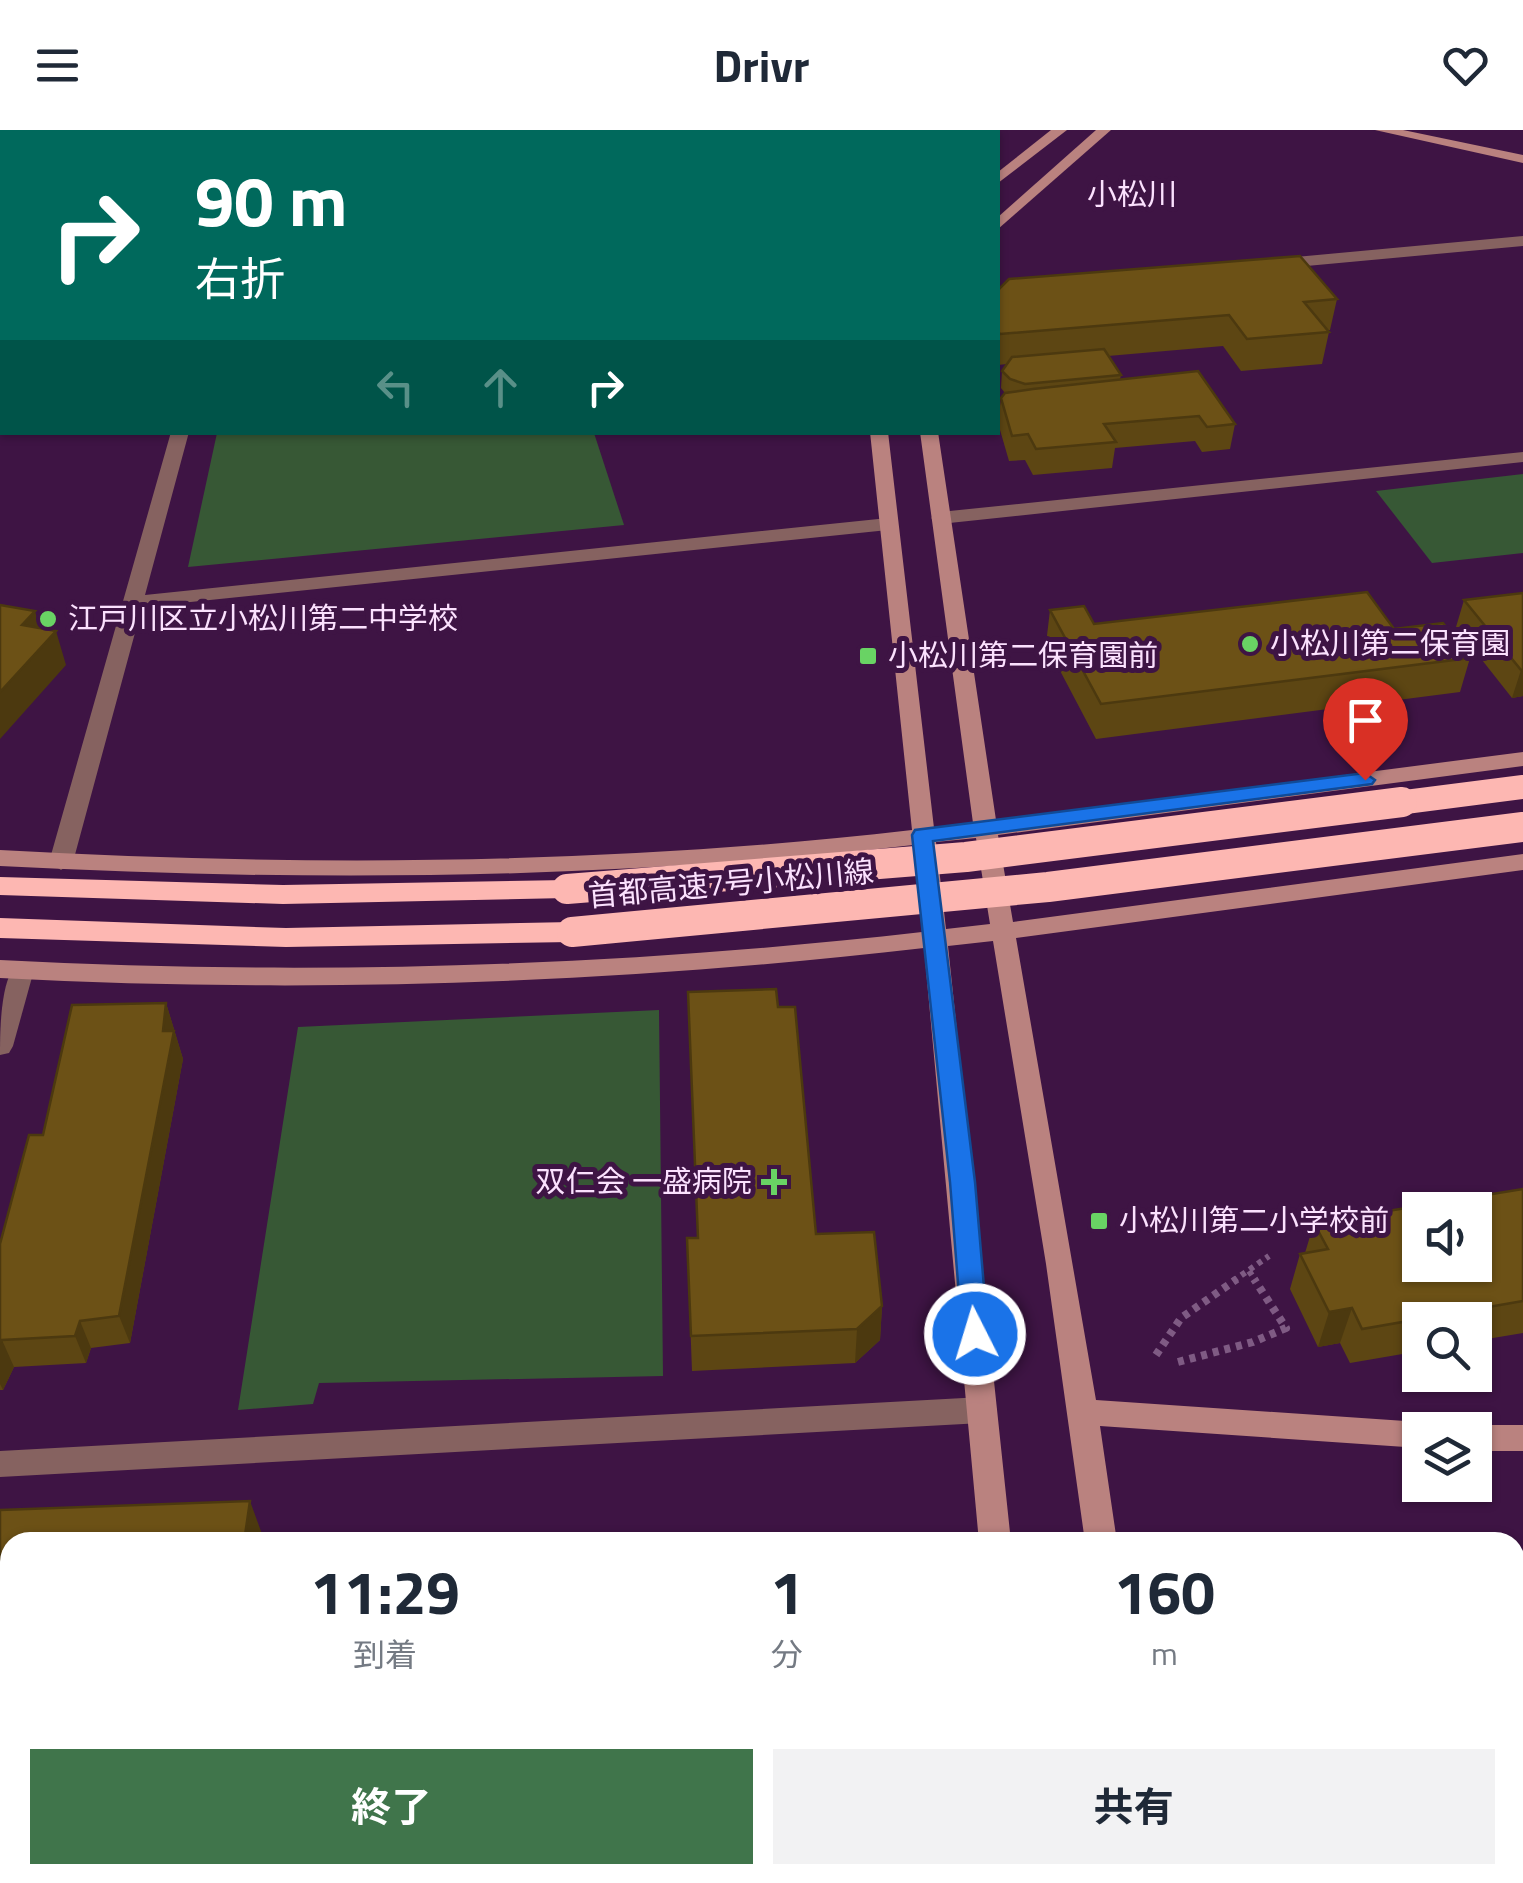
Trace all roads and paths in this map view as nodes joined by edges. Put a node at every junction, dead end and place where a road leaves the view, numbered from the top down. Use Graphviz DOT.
graph roads {
  1 [pos="1060,130"];
  2 [pos="1104,130"];
  3 [pos="1382,130"];
  4 [pos="1523,159"];
  5 [pos="1000,177"];
  6 [pos="1000,223"];
  7 [pos="1523,241"];
  8 [pos="1265,265"];
  9 [pos="179,435"];
  10 [pos="879,435"];
  11 [pos="929,435"];
  12 [pos="1523,457"];
  13 [pos="940,518"];
  14 [pos="888,524"];
  15 [pos="132,602"];
  16 [pos="1523,759"];
  17 [pos="1523,787"];
  18 [pos="1523,827"];
  19 [pos="987,828"];
  20 [pos="922,835"];
  21 [pos="0,858"];
  22 [pos="61,862"];
  23 [pos="1523,862"];
  24 [pos="0,886"];
  25 [pos="0,928"];
  26 [pos="1006,933"];
  27 [pos="936,940"];
  28 [pos="11,969"];
  29 [pos="0,1046"];
  30 [pos="1269,1256"];
  31 [pos="1248,1271"];
  32 [pos="1156,1355"];
  33 [pos="1178,1362"];
  34 [pos="982,1410"];
  35 [pos="1085,1412"];
  36 [pos="1402,1434"];
  37 [pos="1492,1438"];
  38 [pos="1523,1438"];
  39 [pos="0,1464"];
  40 [pos="994,1532"];
  41 [pos="1101,1532"];
  1 -- 5 [label="street"];
  2 -- 6 [label="street"];
  3 -- 4 [label="street"];
  7 -- 8 [label="street"];
  9 -- 15 [label="street"];
  10 -- 14 [label="street"];
  11 -- 13 [label="street"];
  12 -- 13 [label="street"];
  13 -- 19 [label="street"];
  14 -- 15 [label="street"];
  14 -- 20 [label="street"];
  15 -- 22 [label="street"];
  16 -- 19 [label="street"];
  17 -- 24 [label="highway, 首都高速7号小松川線, bridge"];
  18 -- 25 [label="highway, 首都高速7号小松川線, bridge"];
  19 -- 20 [label="street"];
  19 -- 26 [label="street"];
  20 -- 22 [label="street"];
  20 -- 27 [label="street"];
  21 -- 22 [label="street"];
  23 -- 26 [label="street"];
  26 -- 27 [label="street"];
  26 -- 35 [label="street"];
  27 -- 28 [label="street"];
  27 -- 34 [label="street"];
  28 -- 29 [label="street"];
  30 -- 31 [label="path"];
  31 -- 32 [label="path"];
  31 -- 33 [label="path"];
  34 -- 39 [label="street"];
  34 -- 40 [label="street"];
  35 -- 36 [label="street"];
  35 -- 41 [label="street"];
  37 -- 38 [label="street"];
}
